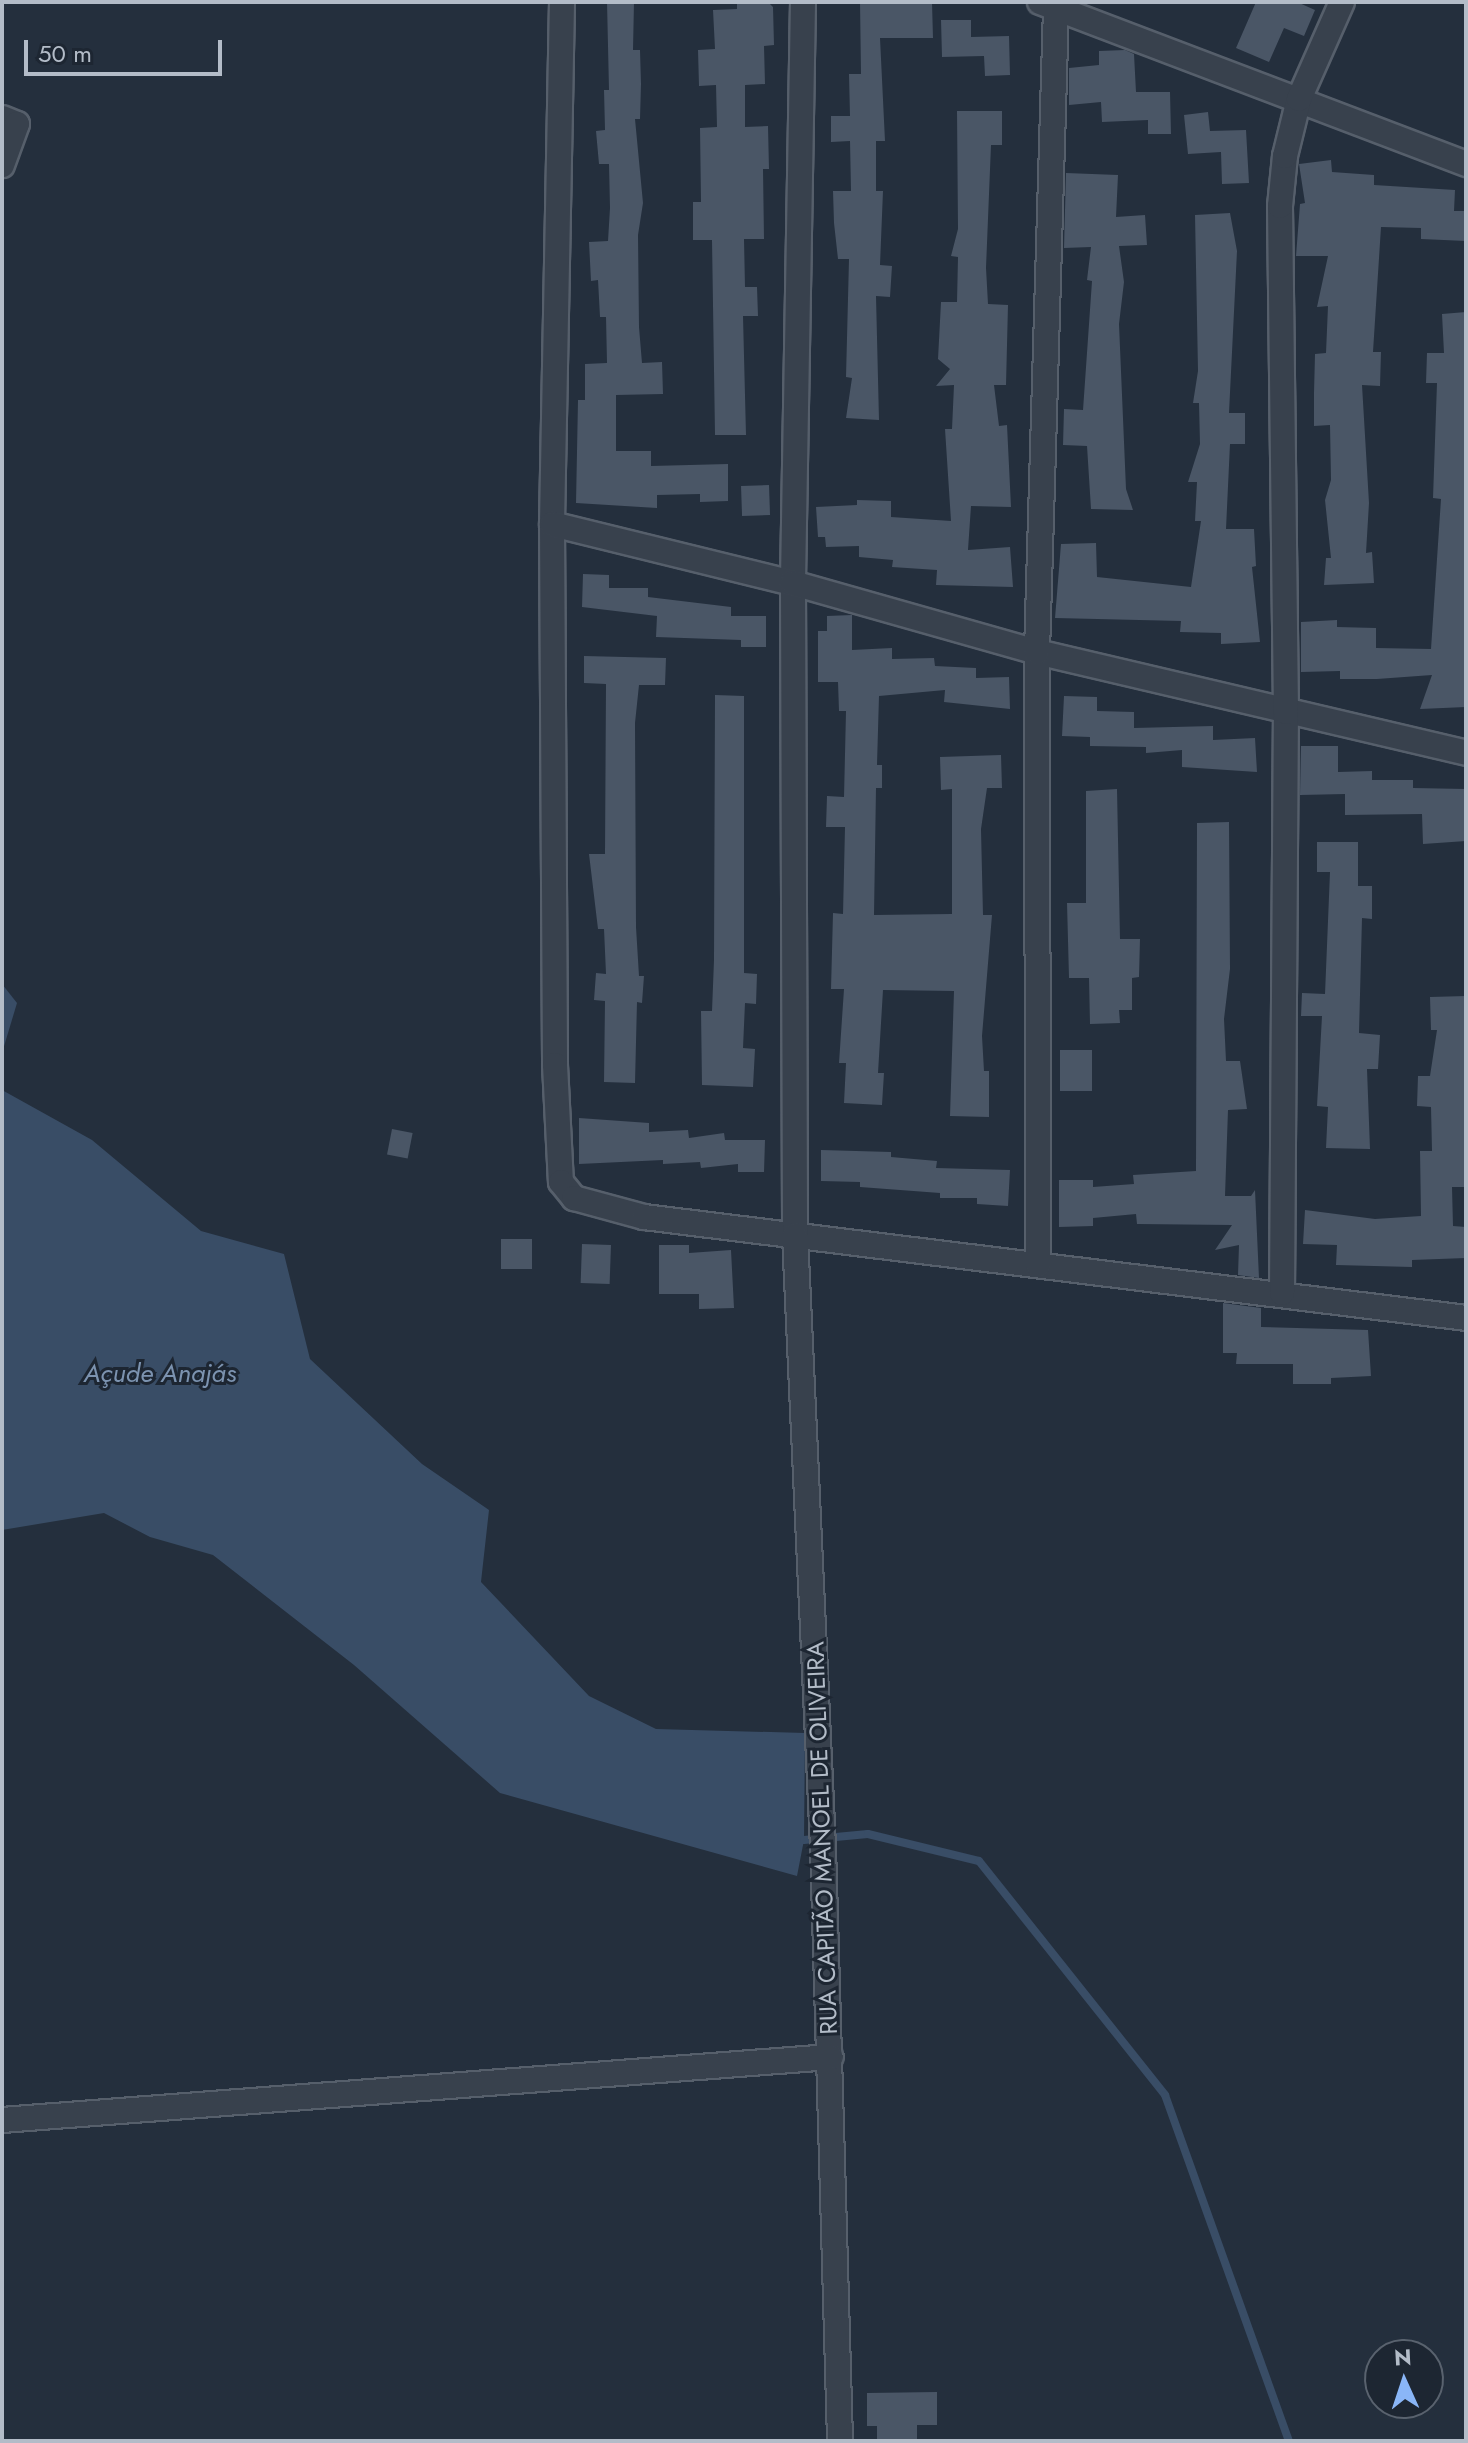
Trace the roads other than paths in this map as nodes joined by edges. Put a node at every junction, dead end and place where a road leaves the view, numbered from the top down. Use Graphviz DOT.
graph roads {
  1 [pos="562,2"];
  2 [pos="803,2"];
  3 [pos="1342,2"];
  4 [pos="1048,5"];
  5 [pos="1299,99"];
  6 [pos="2,118"];
  7 [pos="1466,164"];
  8 [pos="2,165"];
  9 [pos="552,524"];
  10 [pos="793,583"];
  11 [pos="1037,652"];
  12 [pos="1286,712"];
  13 [pos="1466,753"];
  14 [pos="795,1235"];
  15 [pos="1038,1265"];
  16 [pos="1282,1293"];
  17 [pos="1466,1318"];
  18 [pos="831,2057"];
  19 [pos="2,2120"];
  20 [pos="840,2441"];
  1 -- 9 [label="street"];
  2 -- 10 [label="street, RUA CAPITÃO MANOEL DE OLIVEIRA"];
  3 -- 5 [label="street"];
  4 -- 5 [label="street"];
  4 -- 11 [label="street"];
  5 -- 7 [label="street"];
  5 -- 12 [label="street"];
  6 -- 8 [label="street"];
  9 -- 10 [label="street"];
  9 -- 14 [label="street"];
  10 -- 11 [label="street"];
  10 -- 14 [label="street, RUA CAPITÃO MANOEL DE OLIVEIRA"];
  11 -- 12 [label="street"];
  11 -- 15 [label="street"];
  12 -- 13 [label="street"];
  12 -- 16 [label="street"];
  14 -- 15 [label="street"];
  14 -- 18 [label="street, RUA CAPITÃO MANOEL DE OLIVEIRA"];
  15 -- 16 [label="street"];
  16 -- 17 [label="street"];
  18 -- 19 [label="street"];
  18 -- 20 [label="street, RUA CAPITÃO MANOEL DE OLIVEIRA"];
}
